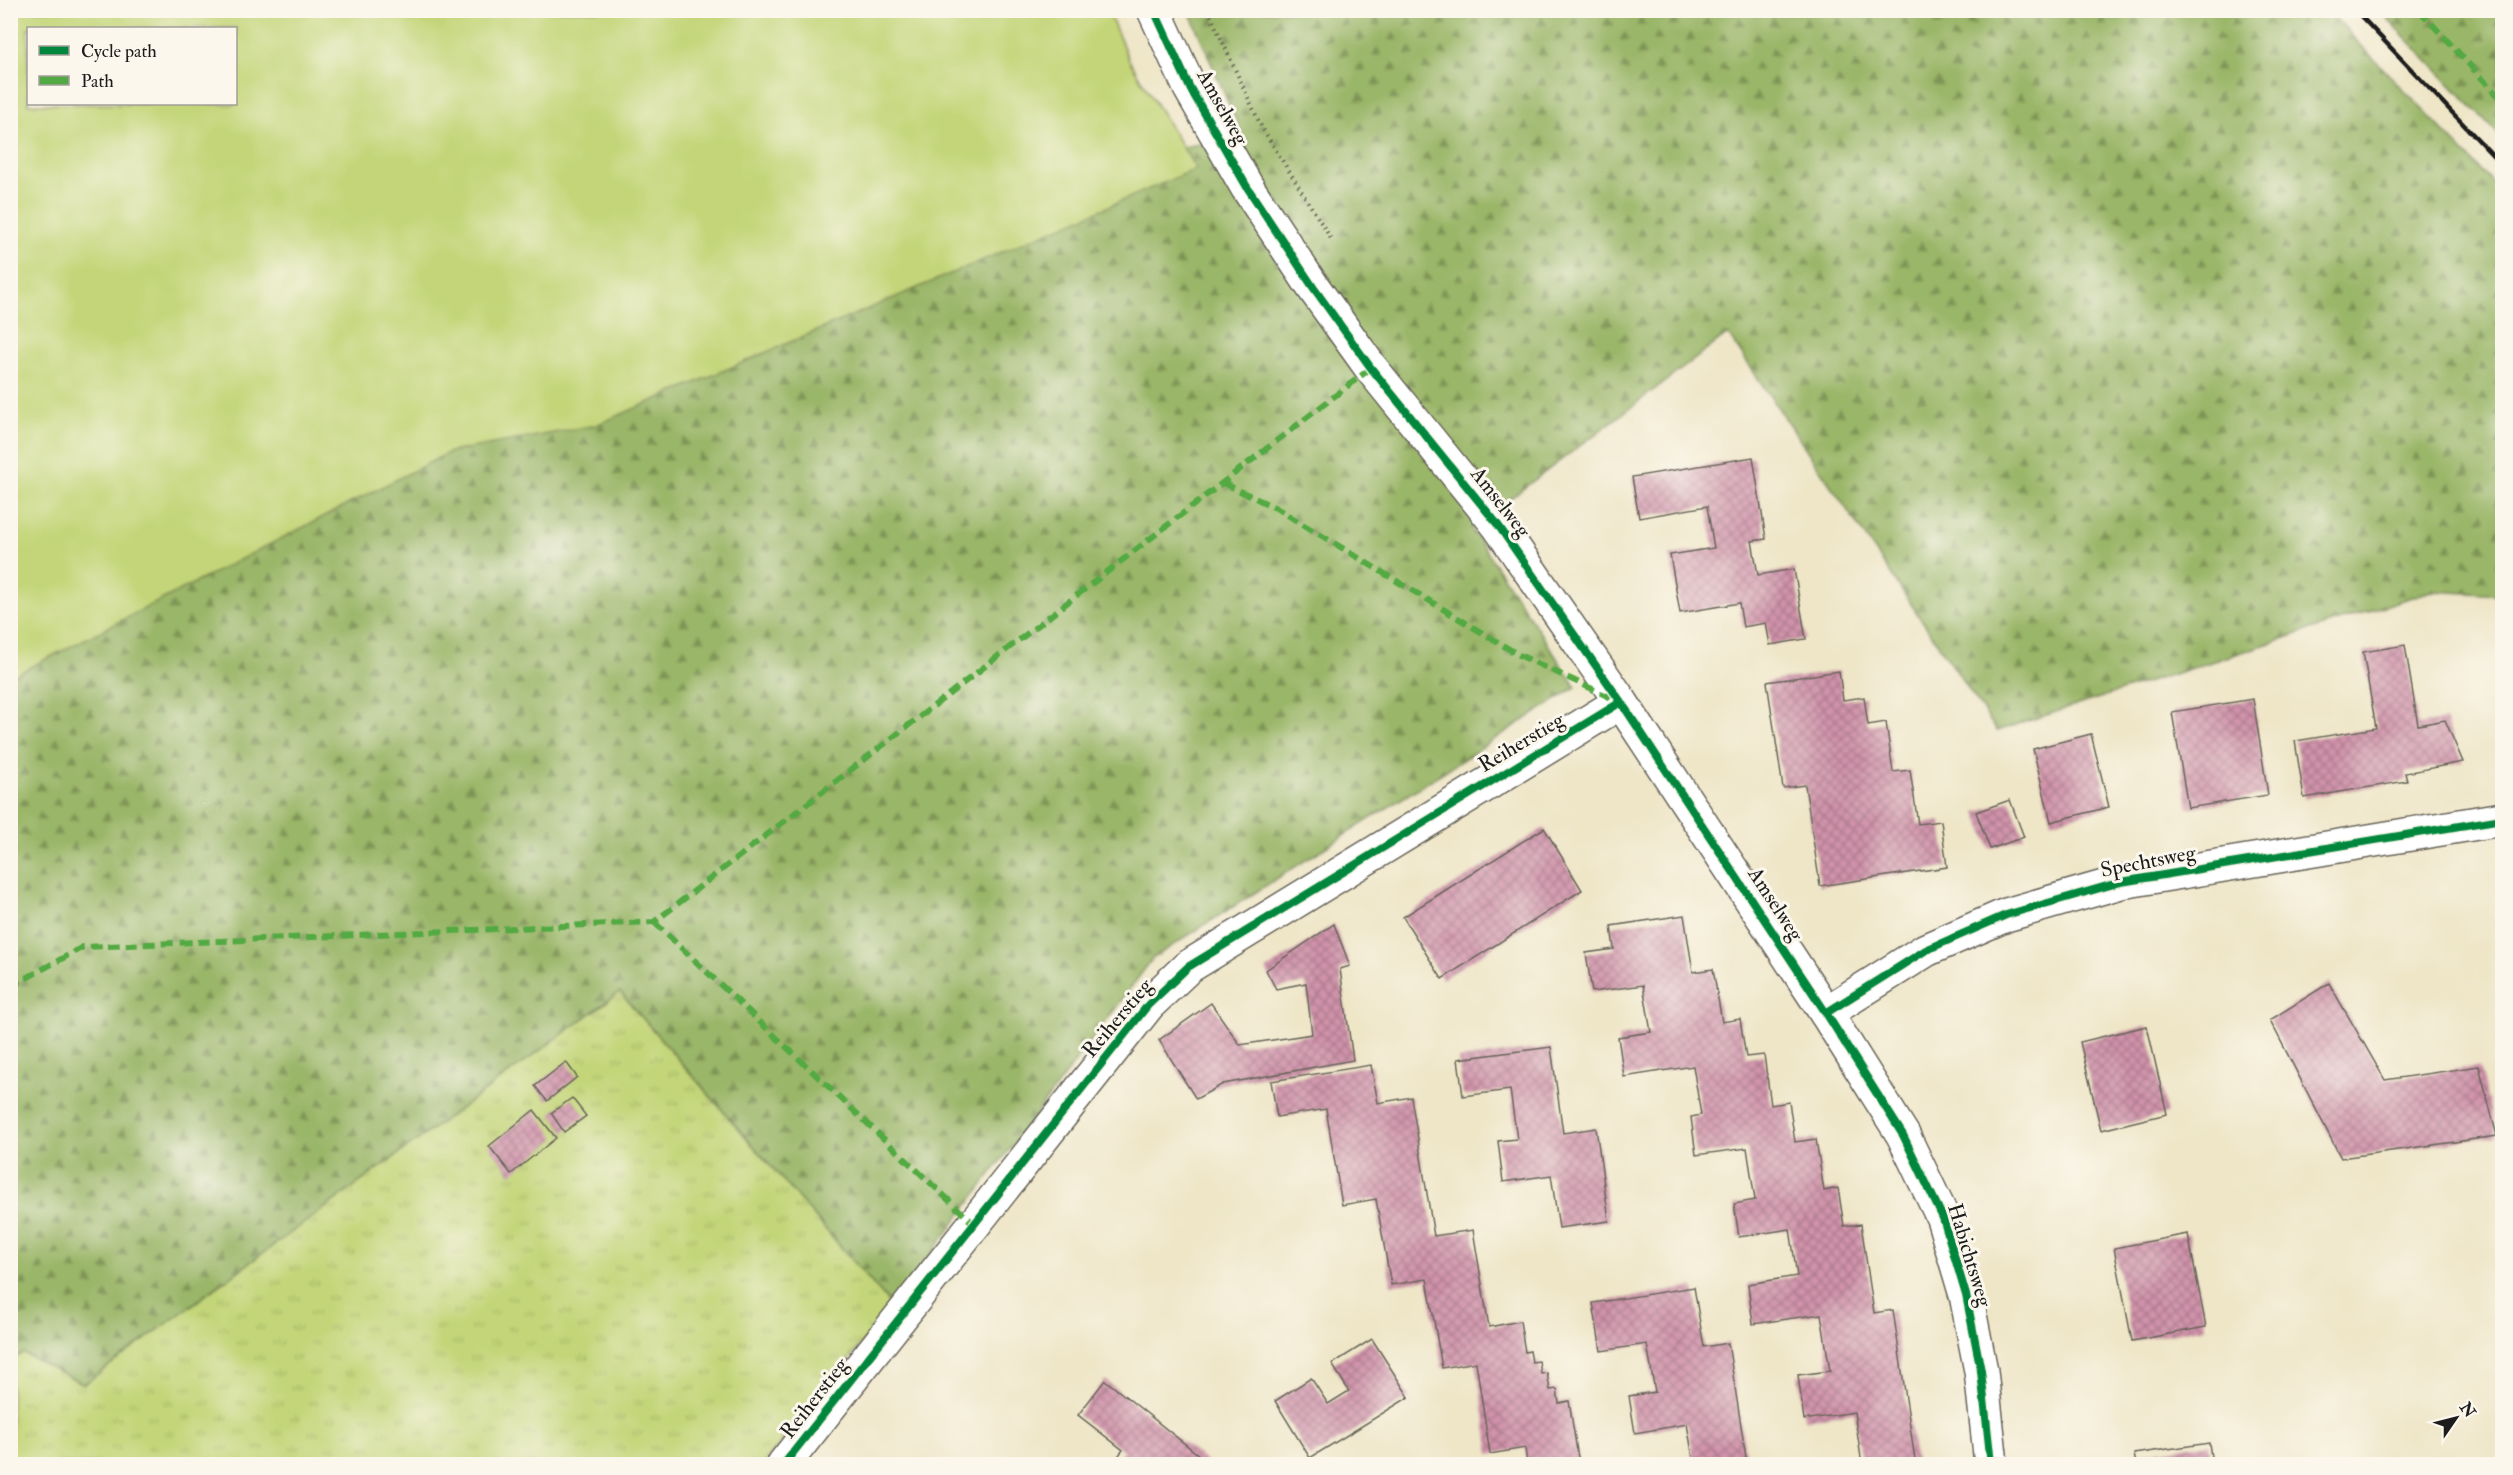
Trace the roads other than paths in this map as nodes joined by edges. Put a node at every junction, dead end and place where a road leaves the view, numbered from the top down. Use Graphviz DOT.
graph roads {
  1 [pos="1154,10"];
  2 [pos="1622,702"];
  3 [pos="2502,819"];
  4 [pos="1826,1013"];
  5 [pos="784,1464"];
  6 [pos="1991,1464"];
  1 -- 2 [label="street, Amselweg"];
  2 -- 4 [label="street, Amselweg"];
  2 -- 5 [label="street, Reiherstieg"];
  3 -- 4 [label="street, Spechtsweg"];
  4 -- 6 [label="street, Habichtsweg"];
}
